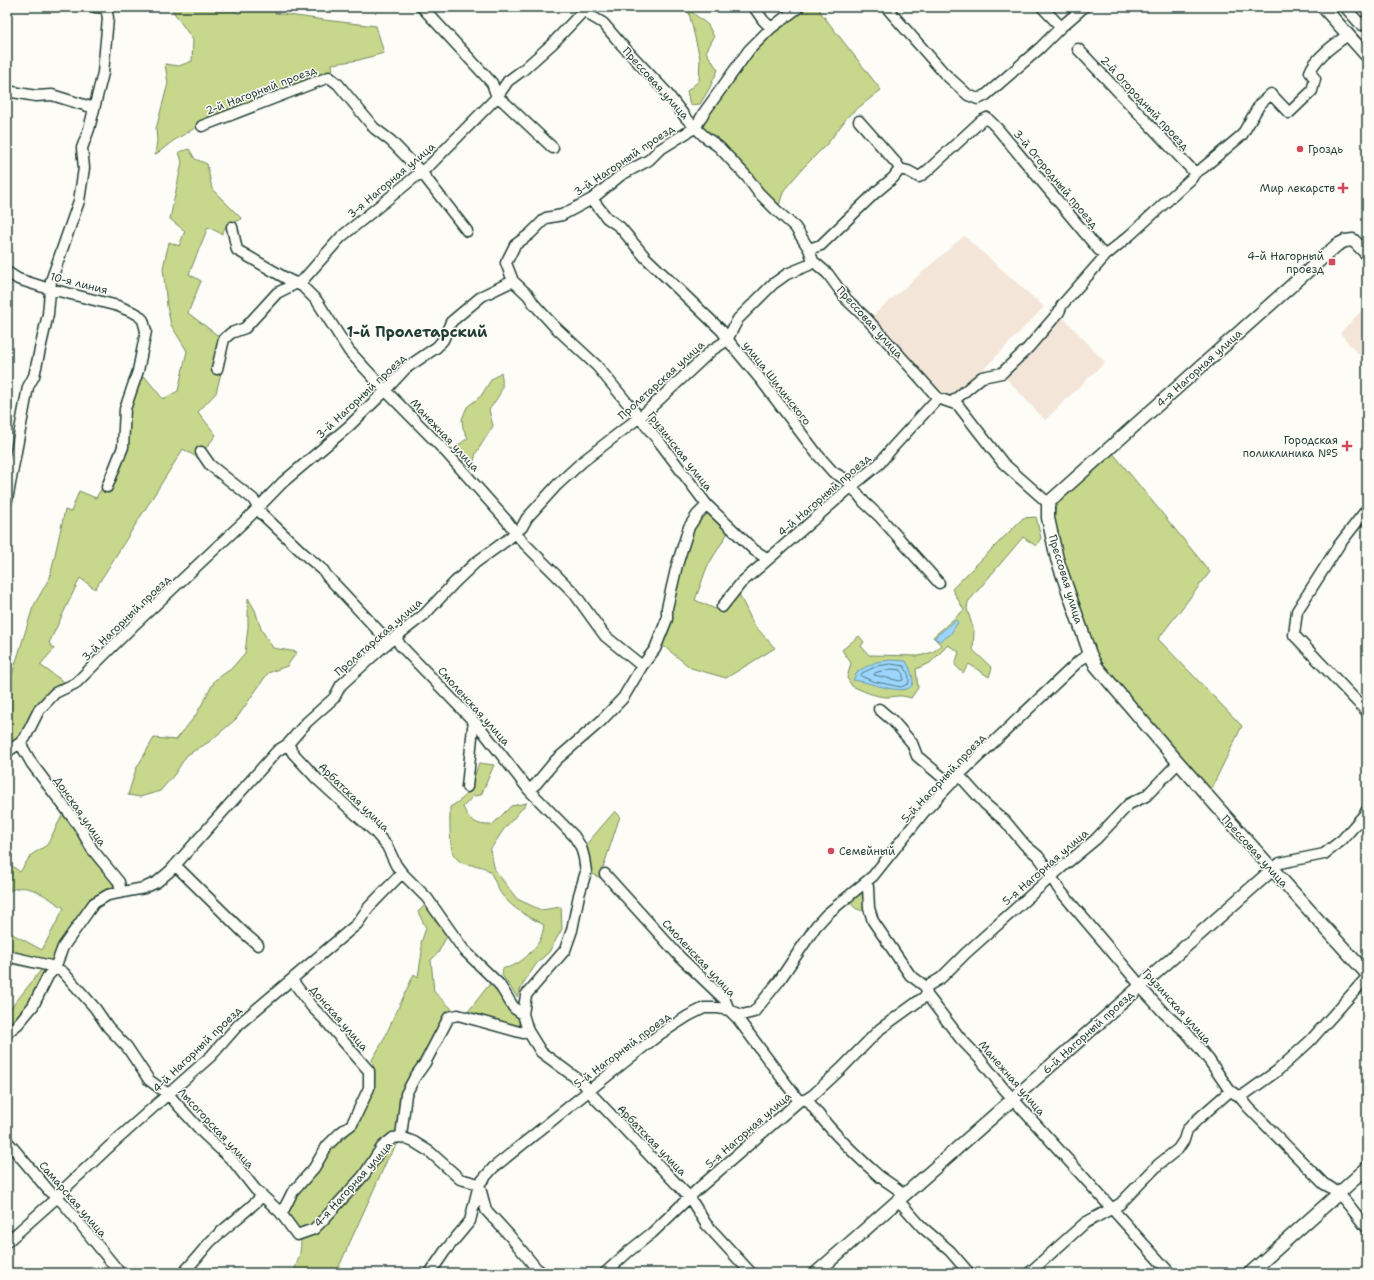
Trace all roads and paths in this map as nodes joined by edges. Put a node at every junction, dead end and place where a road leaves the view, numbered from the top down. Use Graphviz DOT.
graph roads {
  1 [pos="95,7"];
  2 [pos="106,7"];
  3 [pos="422,7"];
  4 [pos="754,7"];
  5 [pos="799,7"];
  6 [pos="886,7"];
  7 [pos="1042,7"];
  8 [pos="1084,7"];
  9 [pos="1323,7"];
  10 [pos="1345,7"];
  11 [pos="585,8"];
  12 [pos="1364,23"];
  13 [pos="1061,27"];
  14 [pos="771,28"];
  15 [pos="1348,35"];
  16 [pos="1078,49"];
  17 [pos="1367,56"];
  18 [pos="7,91"];
  19 [pos="496,97"];
  20 [pos="94,108"];
  21 [pos="859,121"];
  22 [pos="202,126"];
  23 [pos="696,127"];
  24 [pos="553,148"];
  25 [pos="900,169"];
  26 [pos="422,172"];
  27 [pos="1195,173"];
  28 [pos="592,199"];
  29 [pos="232,227"];
  30 [pos="467,231"];
  31 [pos="809,249"];
  32 [pos="1367,254"];
  33 [pos="1106,255"];
  34 [pos="813,261"];
  35 [pos="7,272"];
  36 [pos="512,281"];
  37 [pos="297,283"];
  38 [pos="49,288"];
  39 [pos="728,338"];
  40 [pos="217,369"];
  41 [pos="385,390"];
  42 [pos="938,398"];
  43 [pos="952,402"];
  44 [pos="639,418"];
  45 [pos="201,452"];
  46 [pos="852,486"];
  47 [pos="107,487"];
  48 [pos="7,500"];
  49 [pos="1048,503"];
  50 [pos="707,505"];
  51 [pos="257,508"];
  52 [pos="1367,509"];
  53 [pos="516,532"];
  54 [pos="768,559"];
  55 [pos="939,583"];
  56 [pos="722,607"];
  57 [pos="392,640"];
  58 [pos="1090,654"];
  59 [pos="642,666"];
  60 [pos="879,709"];
  61 [pos="1367,712"];
  62 [pos="477,724"];
  63 [pos="20,743"];
  64 [pos="288,744"];
  65 [pos="7,752"];
  66 [pos="1178,763"];
  67 [pos="956,779"];
  68 [pos="467,787"];
  69 [pos="529,790"];
  70 [pos="1367,810"];
  71 [pos="175,865"];
  72 [pos="1272,870"];
  73 [pos="402,873"];
  74 [pos="605,874"];
  75 [pos="1052,877"];
  76 [pos="866,883"];
  77 [pos="121,892"];
  78 [pos="258,945"];
  79 [pos="7,956"];
  80 [pos="55,968"];
  81 [pos="1367,975"];
  82 [pos="292,980"];
  83 [pos="1141,986"];
  84 [pos="927,991"];
  85 [pos="729,1010"];
  86 [pos="523,1014"];
  87 [pos="528,1031"];
  88 [pos="7,1033"];
  89 [pos="588,1090"];
  90 [pos="168,1094"];
  91 [pos="1234,1094"];
  92 [pos="1013,1099"];
  93 [pos="803,1100"];
  94 [pos="401,1137"];
  95 [pos="7,1141"];
  96 [pos="1367,1168"];
  97 [pos="479,1184"];
  98 [pos="1338,1194"];
  99 [pos="262,1196"];
  100 [pos="57,1197"];
  101 [pos="690,1198"];
  102 [pos="901,1198"];
  103 [pos="1112,1209"];
  104 [pos="280,1212"];
  105 [pos="1367,1228"];
  106 [pos="297,1234"];
  107 [pos="7,1242"];
  108 [pos="120,1273"];
  109 [pos="183,1273"];
  110 [pos="430,1273"];
  111 [pos="543,1273"];
  112 [pos="605,1273"];
  113 [pos="751,1273"];
  114 [pos="816,1273"];
  115 [pos="970,1273"];
  116 [pos="1029,1273"];
  117 [pos="1170,1273"];
  118 [pos="1250,1273"];
  1 -- 2 [label="street"];
  2 -- 20 [label="street"];
  3 -- 19 [label="street"];
  4 -- 14 [label="street"];
  5 -- 14 [label="street, 3-й Нагорный проезд"];
  6 -- 13 [label="street"];
  7 -- 13 [label="street"];
  8 -- 13 [label="street"];
  9 -- 15 [label="street"];
  10 -- 12 [label="street"];
  11 -- 19 [label="street, 3-я Нагорная улица"];
  11 -- 23 [label="street, Прессовая улица"];
  14 -- 23 [label="street, 3-й Нагорный проезд"];
  15 -- 17 [label="street"];
  15 -- 27 [label="street"];
  16 -- 27 [label="street, 2-й Огородный проезд"];
  18 -- 20 [label="street"];
  19 -- 24 [label="street"];
  19 -- 26 [label="street, 3-я Нагорная улица"];
  20 -- 38 [label="street"];
  21 -- 25 [label="street"];
  22 -- 26 [label="street, 2-й Нагорный проезд"];
  23 -- 28 [label="street, 3-й Нагорный проезд"];
  23 -- 31 [label="street, Прессовая улица"];
  25 -- 31 [label="street"];
  25 -- 33 [label="street, 3-й Огородный проезд"];
  26 -- 30 [label="street"];
  26 -- 37 [label="street, 3-я Нагорная улица"];
  27 -- 33 [label="street"];
  28 -- 36 [label="street, 3-й Нагорный проезд"];
  28 -- 39 [label="street, улица Шилинского"];
  29 -- 37 [label="street, Манежная улица"];
  31 -- 34 [label="street, Прессовая улица"];
  32 -- 49 [label="street, 4-я Нагорная улица"];
  33 -- 43 [label="street"];
  34 -- 39 [label="street, Пролетарская улица"];
  34 -- 42 [label="street, Прессовая улица"];
  35 -- 38 [label="street, 10-я линия"];
  36 -- 41 [label="street, 3-й Нагорный проезд"];
  36 -- 44 [label="street, Грузинская улица"];
  37 -- 40 [label="street, 3-я Нагорная улица"];
  37 -- 41 [label="street, Манежная улица"];
  38 -- 47 [label="street, 10-я линия"];
  38 -- 48 [label="street"];
  39 -- 44 [label="street, Пролетарская улица"];
  39 -- 46 [label="street, улица Шилинского"];
  41 -- 51 [label="street, 3-й Нагорный проезд"];
  41 -- 53 [label="street, Манежная улица"];
  42 -- 43 [label="street"];
  42 -- 46 [label="street, 4-й Нагорный проезд"];
  43 -- 49 [label="street"];
  44 -- 50 [label="street, Грузинская улица"];
  44 -- 53 [label="street, Пролетарская улица"];
  45 -- 51 [label="street, Смоленская улица"];
  46 -- 54 [label="street, 4-й Нагорный проезд"];
  46 -- 55 [label="street, улица Шилинского"];
  49 -- 58 [label="street, Прессовая улица"];
  50 -- 54 [label="street, Грузинская улица"];
  50 -- 59 [label="street"];
  51 -- 57 [label="street, Смоленская улица"];
  51 -- 63 [label="street, 3-й Нагорный проезд"];
  52 -- 61 [label="street"];
  53 -- 57 [label="street, Пролетарская улица"];
  53 -- 59 [label="street, Манежная улица"];
  54 -- 56 [label="street, 4-й Нагорный проезд"];
  57 -- 62 [label="street, Смоленская улица"];
  57 -- 64 [label="street, Пролетарская улица"];
  58 -- 66 [label="street, Прессовая улица"];
  58 -- 67 [label="street, 5-й Нагорный проезд"];
  59 -- 69 [label="street"];
  60 -- 67 [label="street, Грузинская улица"];
  62 -- 68 [label="street"];
  62 -- 69 [label="street, Смоленская улица"];
  63 -- 65 [label="street"];
  63 -- 77 [label="street, Донская улица"];
  64 -- 71 [label="street, Пролетарская улица"];
  64 -- 73 [label="street, Арбатская улица"];
  66 -- 72 [label="street, Прессовая улица"];
  66 -- 75 [label="street, 5-я Нагорная улица"];
  67 -- 75 [label="street, Грузинская улица"];
  67 -- 76 [label="street, 5-й Нагорный проезд"];
  69 -- 86 [label="street, Смоленская улица"];
  70 -- 72 [label="street, 6-й Нагорный проезд"];
  71 -- 77 [label="street, Пролетарская улица"];
  71 -- 78 [label="street"];
  72 -- 81 [label="street, Прессовая улица"];
  72 -- 83 [label="street, 6-й Нагорный проезд"];
  73 -- 82 [label="street, 4-й Нагорный проезд"];
  73 -- 86 [label="street, Арбатская улица"];
  74 -- 85 [label="street, Смоленская улица"];
  75 -- 83 [label="street, Грузинская улица"];
  75 -- 84 [label="street, 5-я Нагорная улица"];
  76 -- 84 [label="street, Манежная улица"];
  76 -- 85 [label="street, 5-й Нагорный проезд"];
  77 -- 80 [label="street, Пролетарская улица"];
  79 -- 80 [label="street, Лысогорская улица"];
  80 -- 88 [label="street, Пролетарская улица"];
  80 -- 90 [label="street, Лысогорская улица"];
  81 -- 91 [label="street"];
  82 -- 90 [label="street, 4-й Нагорный проезд"];
  82 -- 104 [label="street, Донская улица"];
  83 -- 91 [label="street, Грузинская улица"];
  83 -- 92 [label="street, 6-й Нагорный проезд"];
  84 -- 92 [label="street, Манежная улица"];
  84 -- 93 [label="street, 5-я Нагорная улица"];
  85 -- 89 [label="street, 5-й Нагорный проезд"];
  85 -- 93 [label="street, Смоленская улица"];
  86 -- 87 [label="street"];
  87 -- 89 [label="street, Арбатская улица"];
  87 -- 94 [label="street, 4-я Нагорная улица"];
  89 -- 97 [label="street, 5-й Нагорный проезд"];
  89 -- 101 [label="street, Арбатская улица"];
  90 -- 99 [label="street, Лысогорская улица"];
  90 -- 100 [label="street, 4-й Нагорный проезд"];
  91 -- 98 [label="street, Грузинская улица"];
  91 -- 103 [label="street"];
  92 -- 102 [label="street, 6-й Нагорный проезд"];
  92 -- 103 [label="street, Манежная улица"];
  93 -- 101 [label="street, 5-я Нагорная улица"];
  93 -- 102 [label="street, Смоленская улица"];
  94 -- 97 [label="street"];
  94 -- 106 [label="street, 4-я Нагорная улица"];
  95 -- 100 [label="street, Самарская улица"];
  96 -- 98 [label="street"];
  97 -- 110 [label="street, 5-й Нагорный проезд"];
  97 -- 111 [label="street"];
  98 -- 105 [label="street, Грузинская улица"];
  98 -- 118 [label="street"];
  99 -- 104 [label="street, Лысогорская улица"];
  99 -- 109 [label="street"];
  100 -- 107 [label="street, 4-й Нагорный проезд"];
  100 -- 108 [label="street, Самарская улица"];
  101 -- 112 [label="street, 5-я Нагорная улица"];
  101 -- 113 [label="street, Арбатская улица"];
  102 -- 114 [label="street, 6-й Нагорный проезд"];
  102 -- 115 [label="street, Смоленская улица"];
  103 -- 116 [label="street"];
  103 -- 117 [label="street, Манежная улица"];
  104 -- 106 [label="street, Лысогорская улица"];
}
